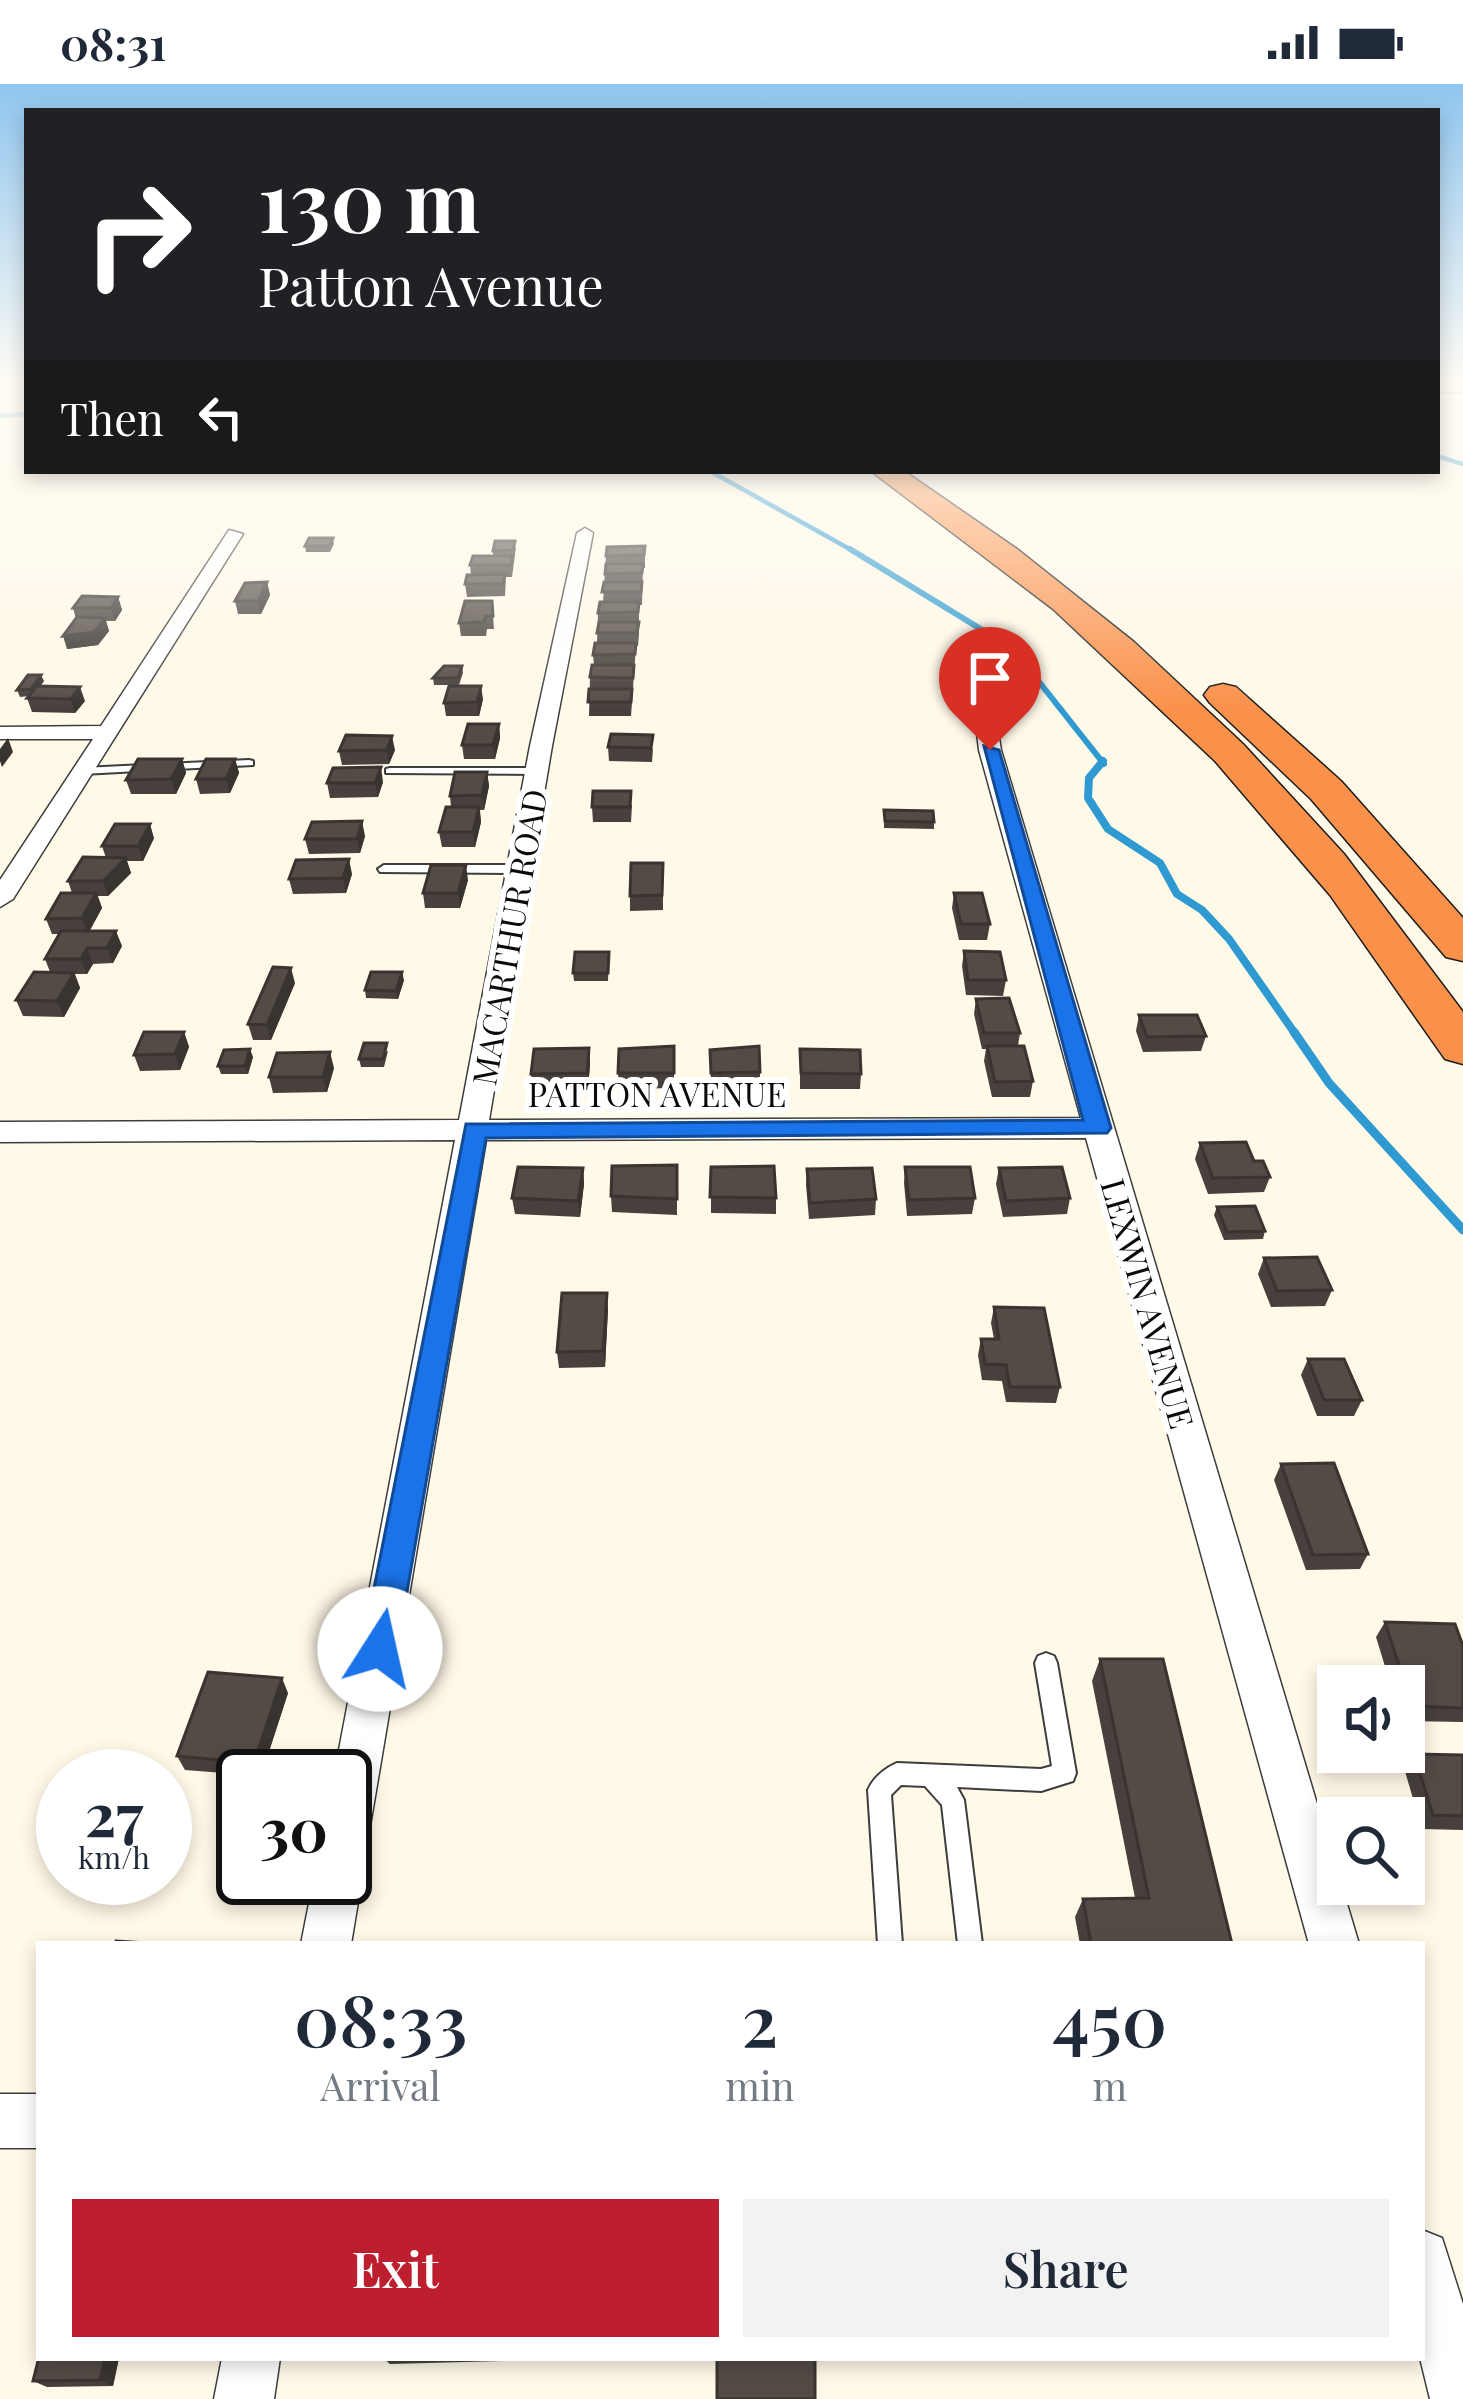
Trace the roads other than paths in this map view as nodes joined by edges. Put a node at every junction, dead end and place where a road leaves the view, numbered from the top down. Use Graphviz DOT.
graph roads {
  1 [pos="917,493"];
  2 [pos="965,493"];
  3 [pos="585,533"];
  4 [pos="235,534"];
  5 [pos="979,658"];
  6 [pos="107,732"];
  7 [pos="0,733"];
  8 [pos="249,763"];
  9 [pos="82,771"];
  10 [pos="390,771"];
  11 [pos="537,772"];
  12 [pos="384,868"];
  13 [pos="520,868"];
  14 [pos="0,898"];
  15 [pos="1463,947"];
  16 [pos="1463,1048"];
  17 [pos="1098,1128"];
  18 [pos="475,1130"];
  19 [pos="0,1132"];
  20 [pos="1046,1663"];
  21 [pos="361,1749"];
  22 [pos="930,1775"];
  23 [pos="333,1905"];
  24 [pos="327,1941"];
  25 [pos="890,1941"];
  26 [pos="970,1941"];
  27 [pos="1333,1941"];
  28 [pos="0,2121"];
  29 [pos="36,2121"];
  30 [pos="1425,2269"];
  31 [pos="250,2361"];
  32 [pos="244,2399"];
  33 [pos="1460,2399"];
  1 -- 16 [label="highway"];
  2 -- 15 [label="highway"];
  3 -- 11 [label="street, MACARTHUR ROAD"];
  4 -- 6 [label="street"];
  5 -- 17 [label="street, LEXWIN AVENUE"];
  6 -- 7 [label="street"];
  6 -- 9 [label="street"];
  8 -- 9 [label="lane"];
  9 -- 14 [label="street"];
  10 -- 11 [label="lane"];
  11 -- 13 [label="street, MACARTHUR ROAD"];
  12 -- 13 [label="lane"];
  13 -- 18 [label="street, MACARTHUR ROAD"];
  17 -- 18 [label="street, PATTON AVENUE"];
  17 -- 27 [label="street, LEXWIN AVENUE"];
  18 -- 19 [label="street, PATTON AVENUE"];
  18 -- 21 [label="street, MACARTHUR ROAD"];
  20 -- 22 [label="lane"];
  22 -- 25 [label="lane"];
  22 -- 26 [label="lane"];
  23 -- 24 [label="street"];
  28 -- 29 [label="street"];
  30 -- 33 [label="street"];
  31 -- 32 [label="street"];
}
